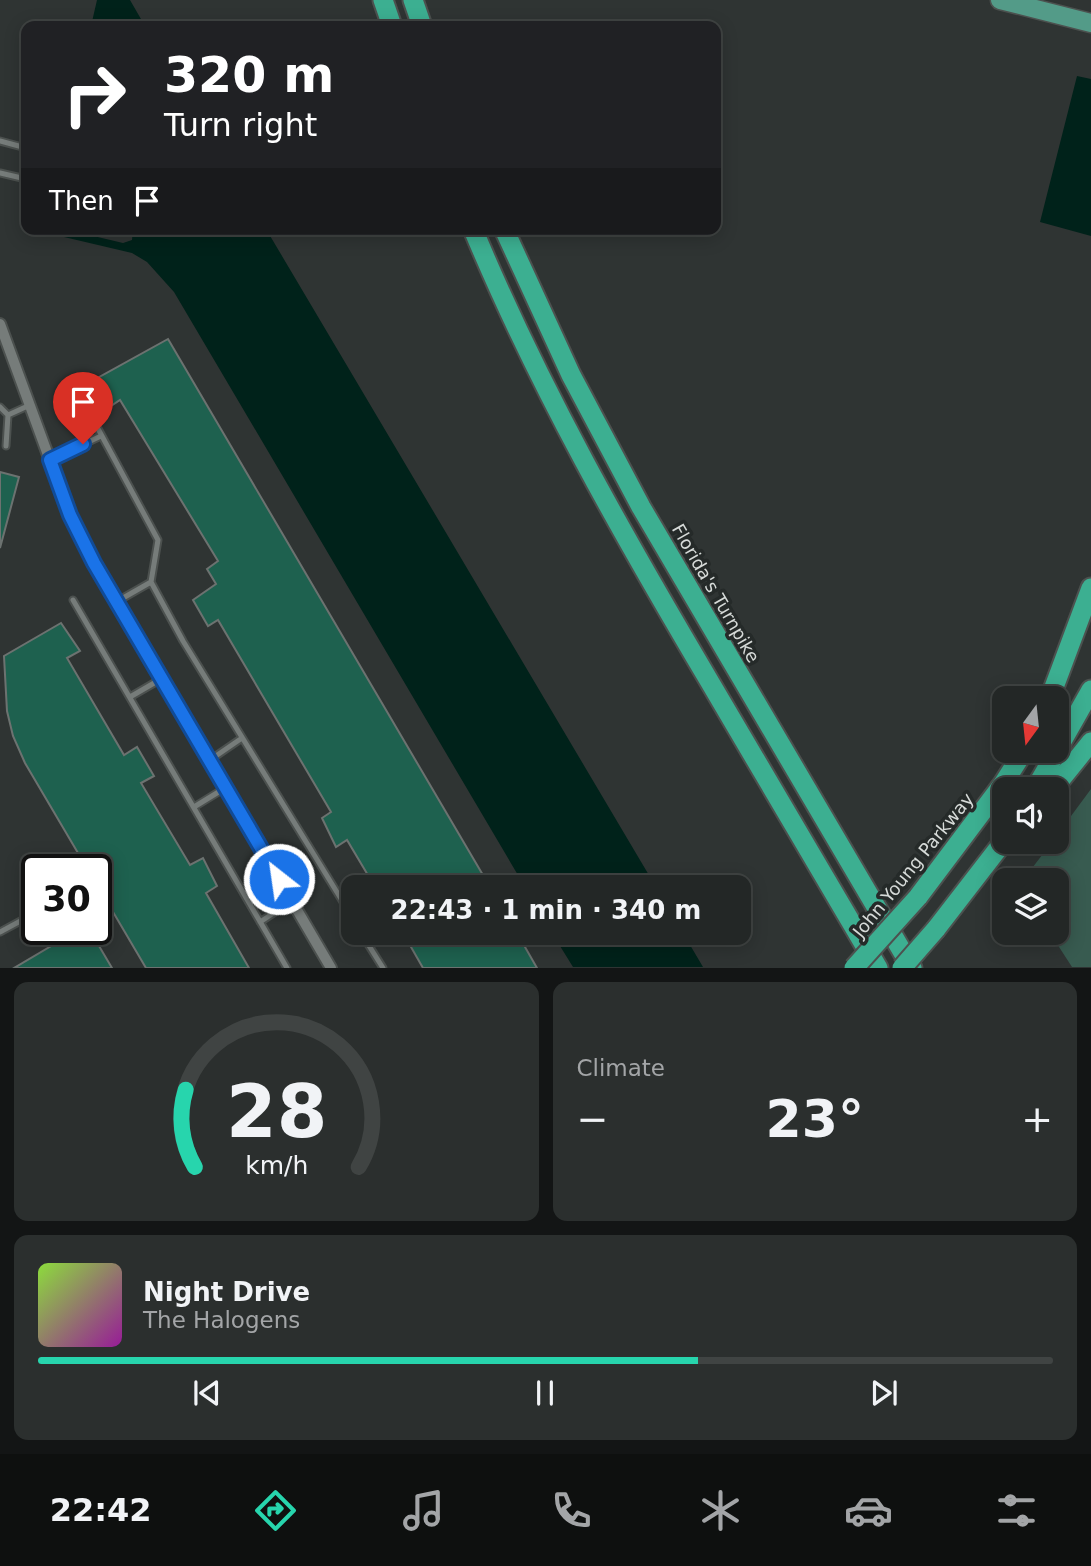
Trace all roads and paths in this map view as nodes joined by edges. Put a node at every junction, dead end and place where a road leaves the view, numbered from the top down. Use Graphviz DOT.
graph roads {
  1 [pos="383,0"];
  2 [pos="413,0"];
  3 [pos="1000,0"];
  4 [pos="390,21"];
  5 [pos="420,21"];
  6 [pos="1091,23"];
  7 [pos="0,141"];
  8 [pos="21,147"];
  9 [pos="0,173"];
  10 [pos="21,178"];
  11 [pos="476,235"];
  12 [pos="506,235"];
  13 [pos="0,324"];
  14 [pos="82,400"];
  15 [pos="30,405"];
  16 [pos="0,407"];
  17 [pos="8,415"];
  18 [pos="101,436"];
  19 [pos="6,446"];
  20 [pos="50,460"];
  21 [pos="151,582"];
  22 [pos="1091,588"];
  23 [pos="73,600"];
  24 [pos="116,602"];
  25 [pos="1091,625"];
  26 [pos="161,679"];
  27 [pos="1056,686"];
  28 [pos="1058,686"];
  29 [pos="1091,690"];
  30 [pos="130,697"];
  31 [pos="1069,729"];
  32 [pos="242,738"];
  33 [pos="1091,742"];
  34 [pos="209,760"];
  35 [pos="1016,763"];
  36 [pos="1063,777"];
  37 [pos="225,788"];
  38 [pos="194,807"];
  39 [pos="994,854"];
  40 [pos="341,899"];
  41 [pos="292,901"];
  42 [pos="21,921"];
  43 [pos="260,922"];
  44 [pos="0,932"];
  45 [pos="369,945"];
  46 [pos="287,968"];
  47 [pos="331,968"];
  48 [pos="383,968"];
  49 [pos="854,968"];
  50 [pos="878,968"];
  51 [pos="902,968"];
  52 [pos="912,968"];
  1 -- 4 [label="highway"];
  2 -- 5 [label="highway"];
  3 -- 6 [label="main road"];
  7 -- 8 [label="lane"];
  9 -- 10 [label="lane"];
  11 -- 50 [label="highway"];
  12 -- 52 [label="highway, Florida's Turnpike"];
  13 -- 15 [label="street"];
  14 -- 18 [label="lane"];
  15 -- 17 [label="lane"];
  15 -- 20 [label="street"];
  16 -- 17 [label="lane"];
  17 -- 19 [label="lane"];
  18 -- 20 [label="lane"];
  18 -- 21 [label="lane"];
  20 -- 24 [label="street"];
  21 -- 24 [label="lane"];
  21 -- 32 [label="lane"];
  22 -- 27 [label="highway"];
  23 -- 30 [label="lane"];
  24 -- 26 [label="street"];
  25 -- 28 [label="highway"];
  26 -- 30 [label="lane"];
  26 -- 34 [label="street"];
  29 -- 31 [label="highway"];
  30 -- 38 [label="lane"];
  32 -- 34 [label="lane"];
  32 -- 40 [label="lane"];
  33 -- 36 [label="highway"];
  34 -- 37 [label="street"];
  35 -- 49 [label="highway, John Young Parkway, bridge"];
  37 -- 38 [label="lane"];
  37 -- 41 [label="street"];
  38 -- 43 [label="lane"];
  39 -- 51 [label="highway, bridge"];
  41 -- 43 [label="lane"];
  41 -- 47 [label="street"];
  42 -- 44 [label="lane"];
  43 -- 46 [label="lane"];
  45 -- 48 [label="lane"];
}
